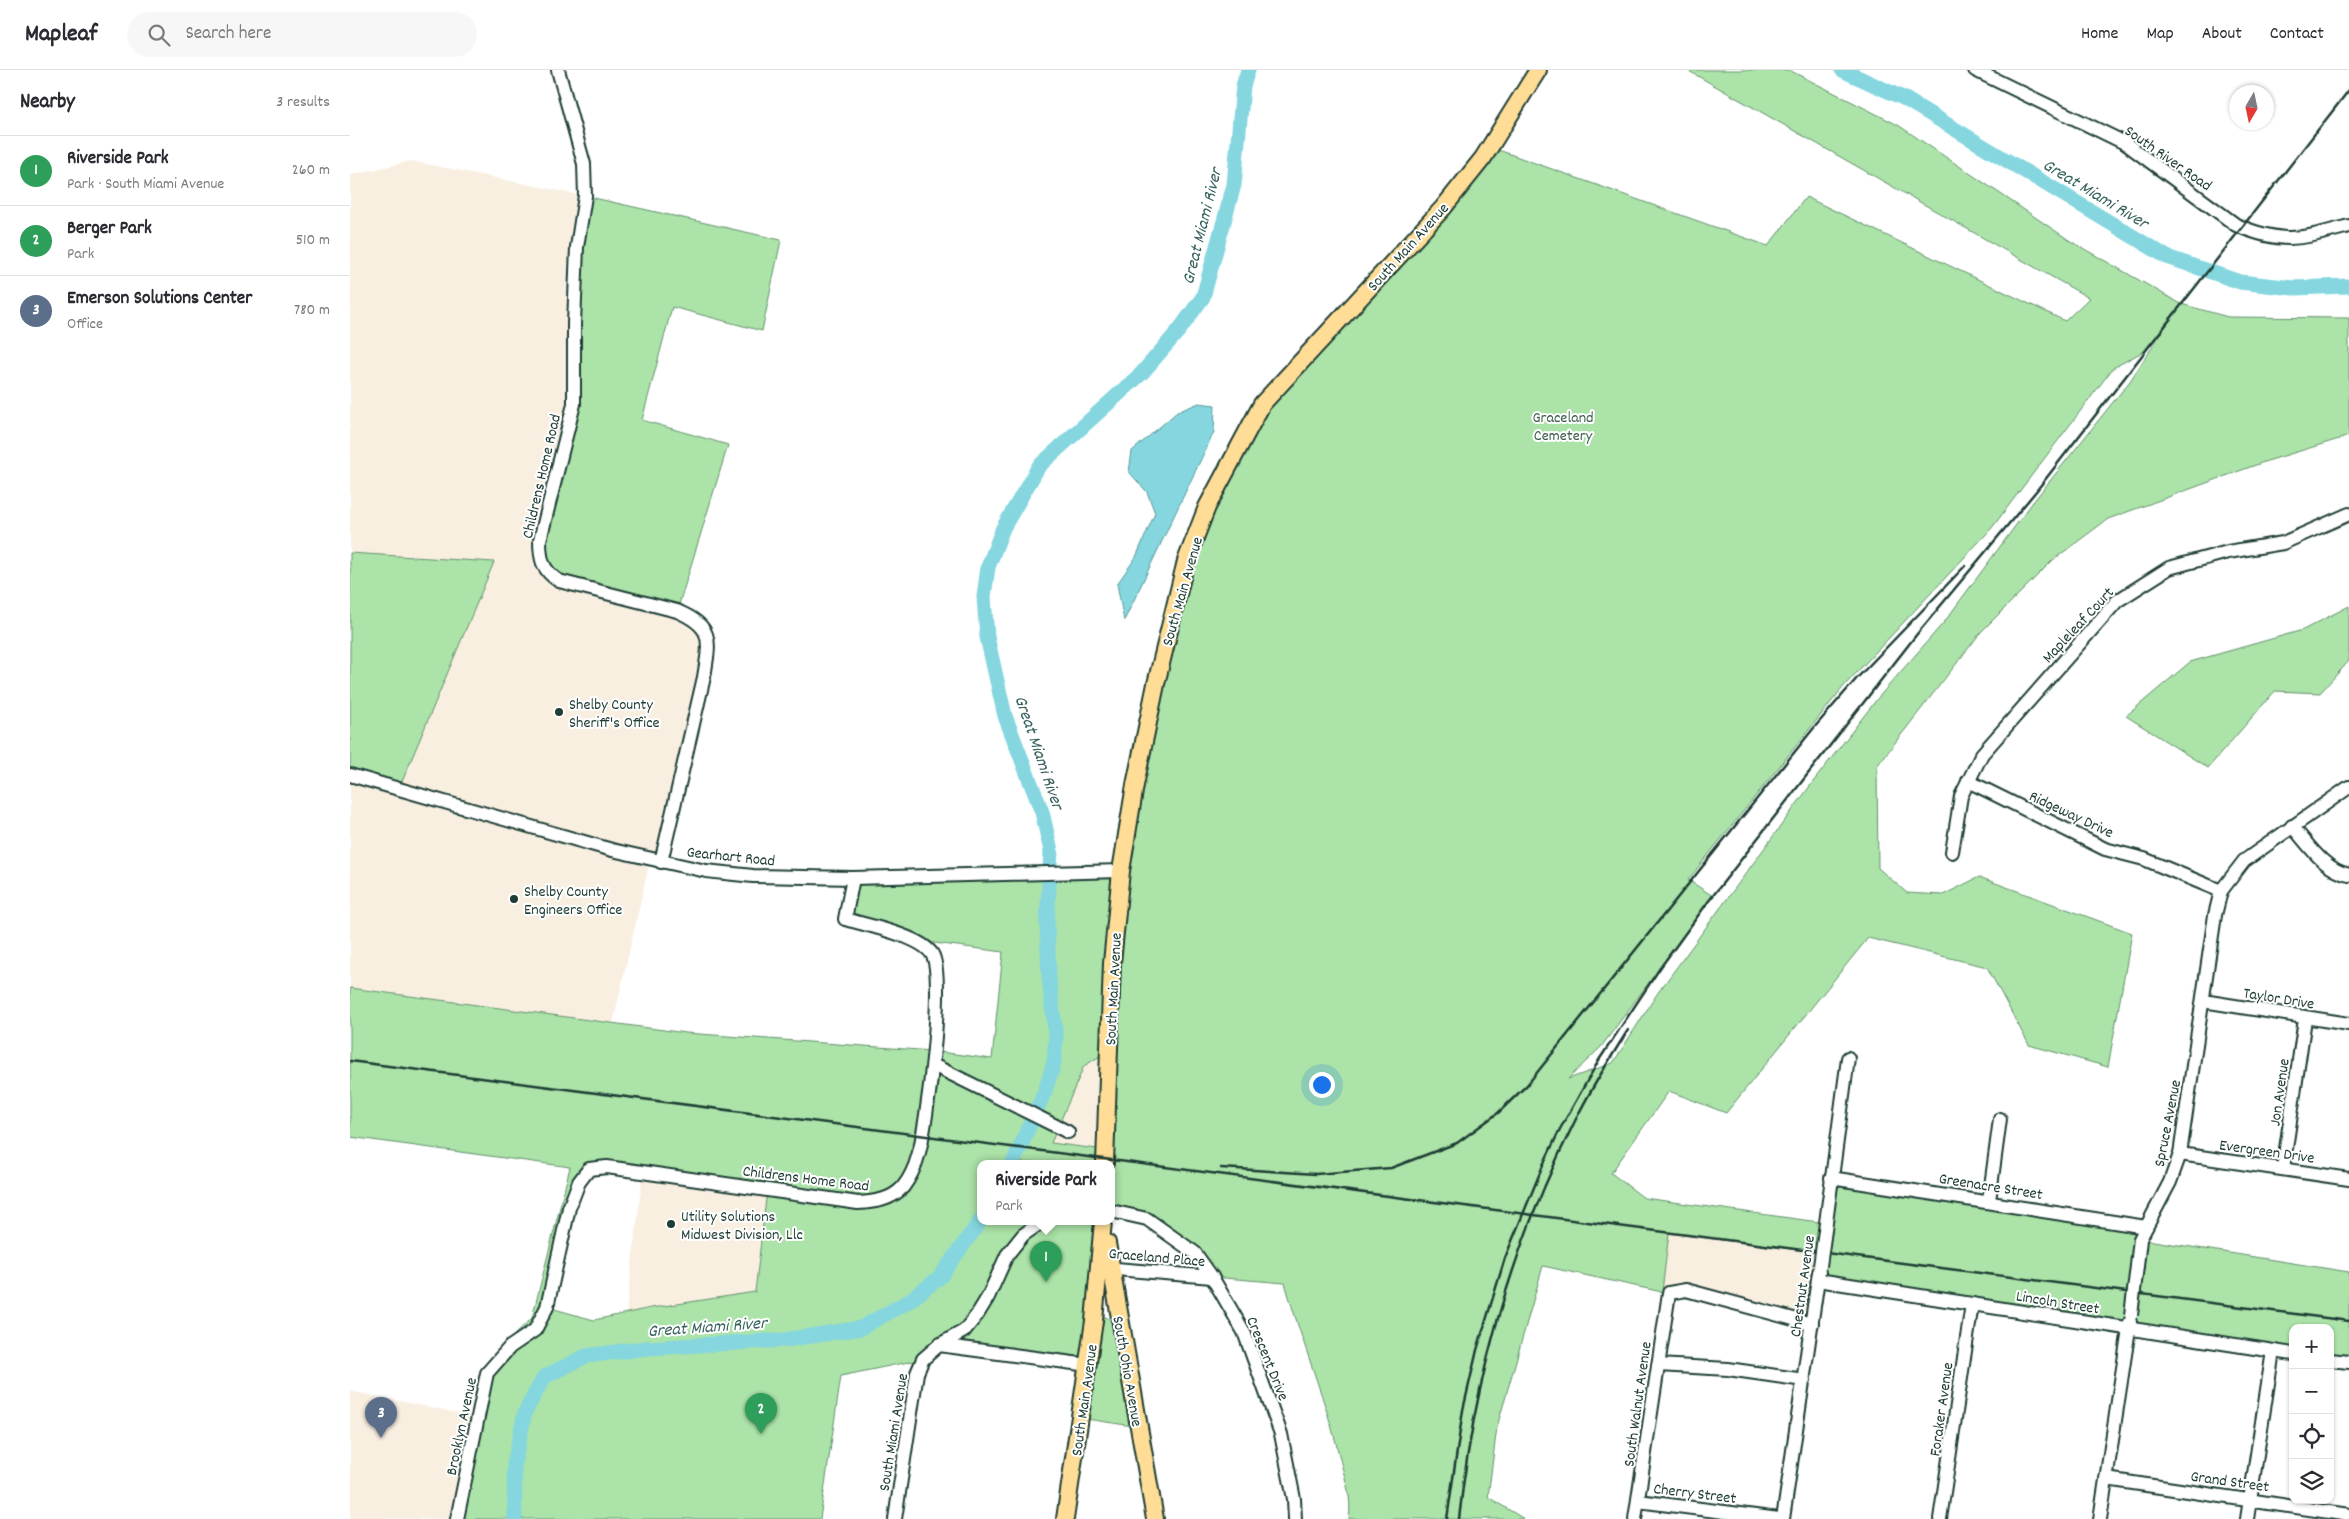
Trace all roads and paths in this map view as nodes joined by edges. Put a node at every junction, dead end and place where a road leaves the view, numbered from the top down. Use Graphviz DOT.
graph roads {
  1 [pos="558,70"];
  2 [pos="1538,70"];
  3 [pos="1975,70"];
  4 [pos="2349,226"];
  5 [pos="2349,514"];
  6 [pos="350,775"];
  7 [pos="1968,781"];
  8 [pos="2349,787"];
  9 [pos="2292,826"];
  10 [pos="1952,852"];
  11 [pos="661,862"];
  12 [pos="1121,871"];
  13 [pos="2349,875"];
  14 [pos="853,878"];
  15 [pos="2221,891"];
  16 [pos="2203,1002"];
  17 [pos="2305,1019"];
  18 [pos="2349,1024"];
  19 [pos="1848,1058"];
  20 [pos="933,1066"];
  21 [pos="2000,1119"];
  22 [pos="1068,1132"];
  23 [pos="2180,1154"];
  24 [pos="1105,1160"];
  25 [pos="2283,1169"];
  26 [pos="1831,1178"];
  27 [pos="2349,1179"];
  28 [pos="1989,1201"];
  29 [pos="1115,1219"];
  30 [pos="1037,1225"];
  31 [pos="1106,1225"];
  32 [pos="2146,1227"];
  33 [pos="1105,1268"];
  34 [pos="1212,1277"];
  35 [pos="1818,1280"];
  36 [pos="1972,1304"];
  37 [pos="1812,1324"];
  38 [pos="2128,1329"];
  39 [pos="535,1330"];
  40 [pos="939,1345"];
  41 [pos="2273,1351"];
  42 [pos="2289,1353"];
  43 [pos="2334,1360"];
  44 [pos="2349,1362"];
  45 [pos="1088,1365"];
  46 [pos="1658,1365"];
  47 [pos="1804,1380"];
  48 [pos="2106,1479"];
  49 [pos="2250,1499"];
  50 [pos="1638,1501"];
  51 [pos="2349,1515"];
  52 [pos="457,1519"];
  53 [pos="895,1519"];
  54 [pos="1065,1519"];
  55 [pos="1155,1519"];
  56 [pos="1295,1519"];
  57 [pos="1635,1519"];
  58 [pos="1779,1519"];
  59 [pos="1784,1519"];
  60 [pos="1940,1519"];
  61 [pos="2100,1519"];
  62 [pos="2247,1519"];
  1 -- 11 [label="street, Childrens Home Road"];
  2 -- 12 [label="main road, South Main Avenue"];
  3 -- 4 [label="street, South River Road"];
  5 -- 7 [label="street, Mapleleaf Court"];
  6 -- 11 [label="street, Gearhart Road"];
  7 -- 10 [label="street, Mapleleaf Court"];
  7 -- 15 [label="street, Ridgeway Drive"];
  8 -- 9 [label="street, Spruce Avenue"];
  9 -- 13 [label="street"];
  9 -- 15 [label="street, Spruce Avenue"];
  11 -- 14 [label="street, Gearhart Road"];
  12 -- 14 [label="street, Gearhart Road"];
  12 -- 24 [label="main road, South Main Avenue"];
  14 -- 20 [label="street, Childrens Home Road"];
  15 -- 16 [label="street, Spruce Avenue"];
  16 -- 17 [label="street, Taylor Drive"];
  16 -- 23 [label="street, Spruce Avenue"];
  17 -- 18 [label="street, Taylor Drive"];
  17 -- 25 [label="street, Jon Avenue"];
  19 -- 26 [label="street, Chestnut Avenue"];
  20 -- 22 [label="street"];
  20 -- 39 [label="street, Childrens Home Road"];
  21 -- 28 [label="street"];
  23 -- 25 [label="street, Evergreen Drive"];
  23 -- 32 [label="street, Spruce Avenue"];
  25 -- 27 [label="street, Evergreen Drive"];
  26 -- 28 [label="street, Greenacre Street"];
  26 -- 35 [label="street, Chestnut Avenue, bridge"];
  28 -- 32 [label="street, Greenacre Street"];
  29 -- 34 [label="street, Crescent Drive"];
  30 -- 40 [label="street, South Miami Avenue"];
  31 -- 33 [label="main road, South Main Avenue"];
  32 -- 38 [label="street, Spruce Avenue, bridge"];
  33 -- 34 [label="street, Graceland Place"];
  33 -- 45 [label="main road, South Main Avenue"];
  33 -- 55 [label="main road, South Ohio Avenue"];
  34 -- 56 [label="street, Crescent Drive"];
  35 -- 36 [label="street, Lincoln Street"];
  35 -- 37 [label="street, Chestnut Avenue"];
  36 -- 38 [label="street, Lincoln Street"];
  36 -- 60 [label="street, Foraker Avenue"];
  37 -- 46 [label="street, South Walnut Avenue"];
  37 -- 47 [label="street, Chestnut Avenue"];
  38 -- 41 [label="street, Lincoln Street"];
  38 -- 48 [label="street, Spruce Avenue"];
  39 -- 52 [label="street, Brooklyn Avenue"];
  40 -- 45 [label="street"];
  40 -- 53 [label="street, South Miami Avenue"];
  41 -- 42 [label="street, Lincoln Street"];
  41 -- 49 [label="street"];
  43 -- 44 [label="street"];
  45 -- 54 [label="main road, South Main Avenue"];
  46 -- 47 [label="street"];
  46 -- 50 [label="street, South Walnut Avenue"];
  47 -- 59 [label="street, Chestnut Avenue"];
  48 -- 49 [label="street, Grand Street"];
  48 -- 61 [label="street, Spruce Avenue"];
  49 -- 51 [label="street, Grand Street"];
  49 -- 62 [label="street"];
  50 -- 57 [label="street, South Walnut Avenue"];
  50 -- 58 [label="street, Cherry Street"];
}
